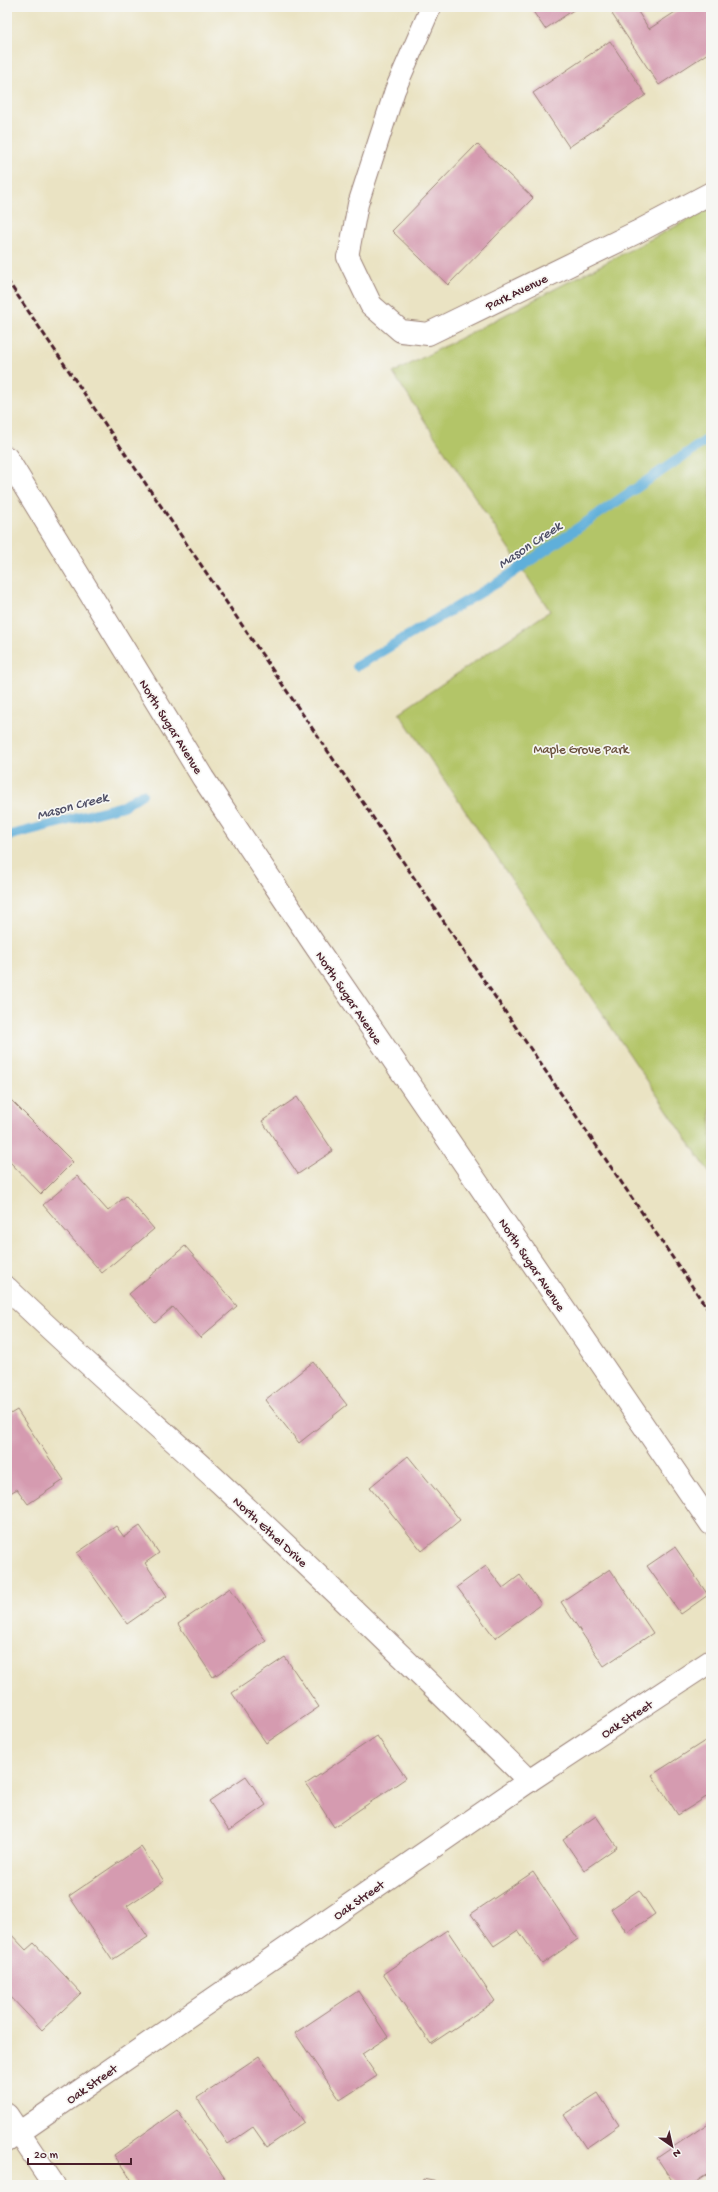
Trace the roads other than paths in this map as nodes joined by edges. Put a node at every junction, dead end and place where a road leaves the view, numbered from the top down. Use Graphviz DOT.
graph roads {
  1 [pos="430,7"];
  2 [pos="711,193"];
  3 [pos="348,257"];
  4 [pos="7,458"];
  5 [pos="7,1288"];
  6 [pos="711,1524"];
  7 [pos="711,1662"];
  8 [pos="529,1781"];
  9 [pos="7,2115"];
  10 [pos="13,2137"];
  11 [pos="54,2185"];
  1 -- 3 [label="lane"];
  2 -- 3 [label="street, Park Avenue"];
  4 -- 6 [label="street, North Sugar Avenue"];
  5 -- 8 [label="street, North Ethel Drive"];
  7 -- 8 [label="street, Oak Street"];
  8 -- 10 [label="street, Oak Street"];
  9 -- 10 [label="street"];
  10 -- 11 [label="street"];
}
